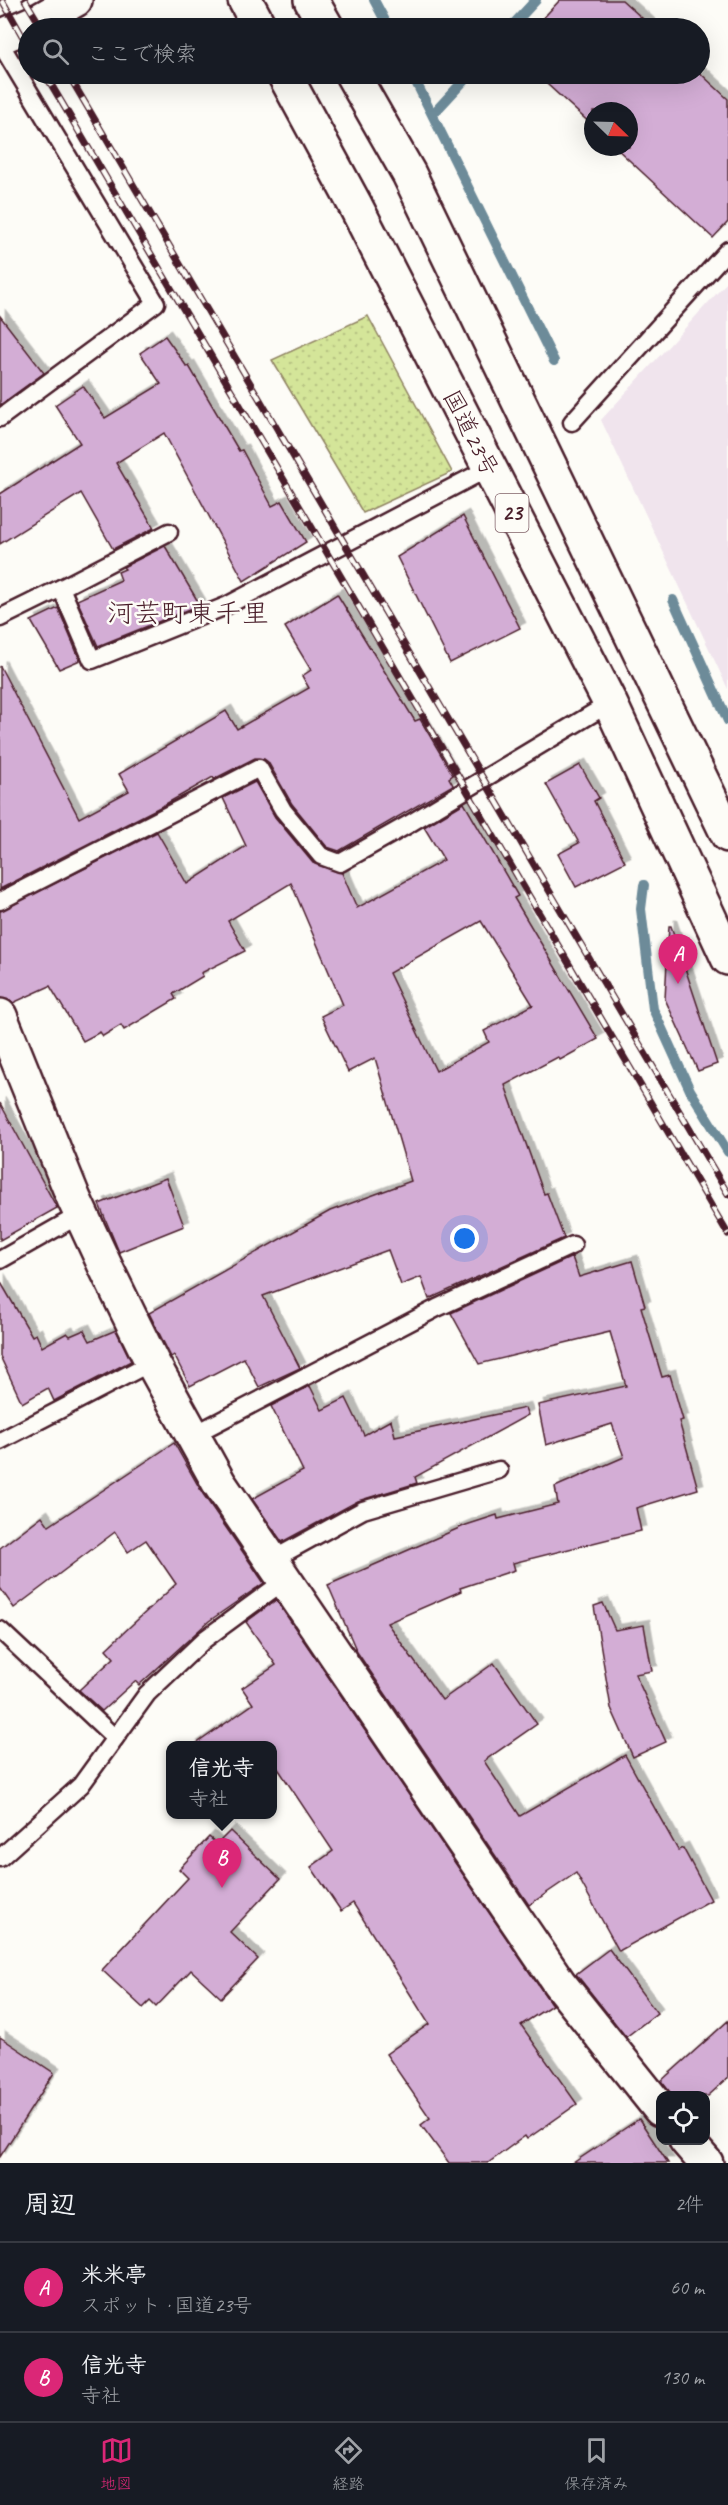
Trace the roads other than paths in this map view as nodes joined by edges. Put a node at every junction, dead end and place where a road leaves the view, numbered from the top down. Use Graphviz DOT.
graph roads {
  1 [pos="75,0"];
  2 [pos="245,0"];
  3 [pos="311,0"];
  4 [pos="43,18"];
  5 [pos="255,18"];
  6 [pos="321,18"];
  7 [pos="18,29"];
  8 [pos="0,37"];
  9 [pos="0,43"];
  10 [pos="18,73"];
  11 [pos="25,84"];
  12 [pos="290,84"];
  13 [pos="358,84"];
  14 [pos="728,250"];
  15 [pos="0,418"];
  16 [pos="572,422"];
  17 [pos="489,468"];
  18 [pos="169,532"];
  19 [pos="61,588"];
  20 [pos="0,618"];
  21 [pos="610,704"];
  22 [pos="728,835"];
  23 [pos="0,902"];
  24 [pos="728,958"];
  25 [pos="0,1016"];
  26 [pos="81,1214"];
  27 [pos="573,1245"];
  28 [pos="0,1260"];
  29 [pos="152,1362"];
  30 [pos="193,1435"];
  31 [pos="0,1441"];
  32 [pos="499,1470"];
  33 [pos="277,1571"];
  34 [pos="0,1630"];
  35 [pos="115,1738"];
  36 [pos="0,1858"];
  37 [pos="656,2104"];
  38 [pos="690,2145"];
  39 [pos="706,2163"];
  1 -- 4 [label="main road"];
  2 -- 5 [label="main road"];
  3 -- 6 [label="main road"];
  7 -- 8 [label="main road"];
  9 -- 10 [label="lane"];
  11 -- 15 [label="lane"];
  12 -- 17 [label="main road, 国道23号 / 23"];
  13 -- 22 [label="main road, 23"];
  14 -- 16 [label="lane"];
  17 -- 19 [label="lane"];
  17 -- 21 [label="main road, 国道23号 / 23"];
  18 -- 19 [label="lane"];
  19 -- 20 [label="lane"];
  21 -- 23 [label="lane"];
  21 -- 24 [label="main road, 国道23号 / 23"];
  25 -- 26 [label="main road"];
  26 -- 28 [label="lane"];
  26 -- 29 [label="main road"];
  27 -- 30 [label="lane"];
  29 -- 30 [label="main road"];
  29 -- 31 [label="lane"];
  30 -- 33 [label="main road"];
  32 -- 33 [label="lane"];
  33 -- 35 [label="lane"];
  33 -- 37 [label="main road"];
  34 -- 35 [label="lane"];
  35 -- 36 [label="lane"];
  38 -- 39 [label="main road"];
}
